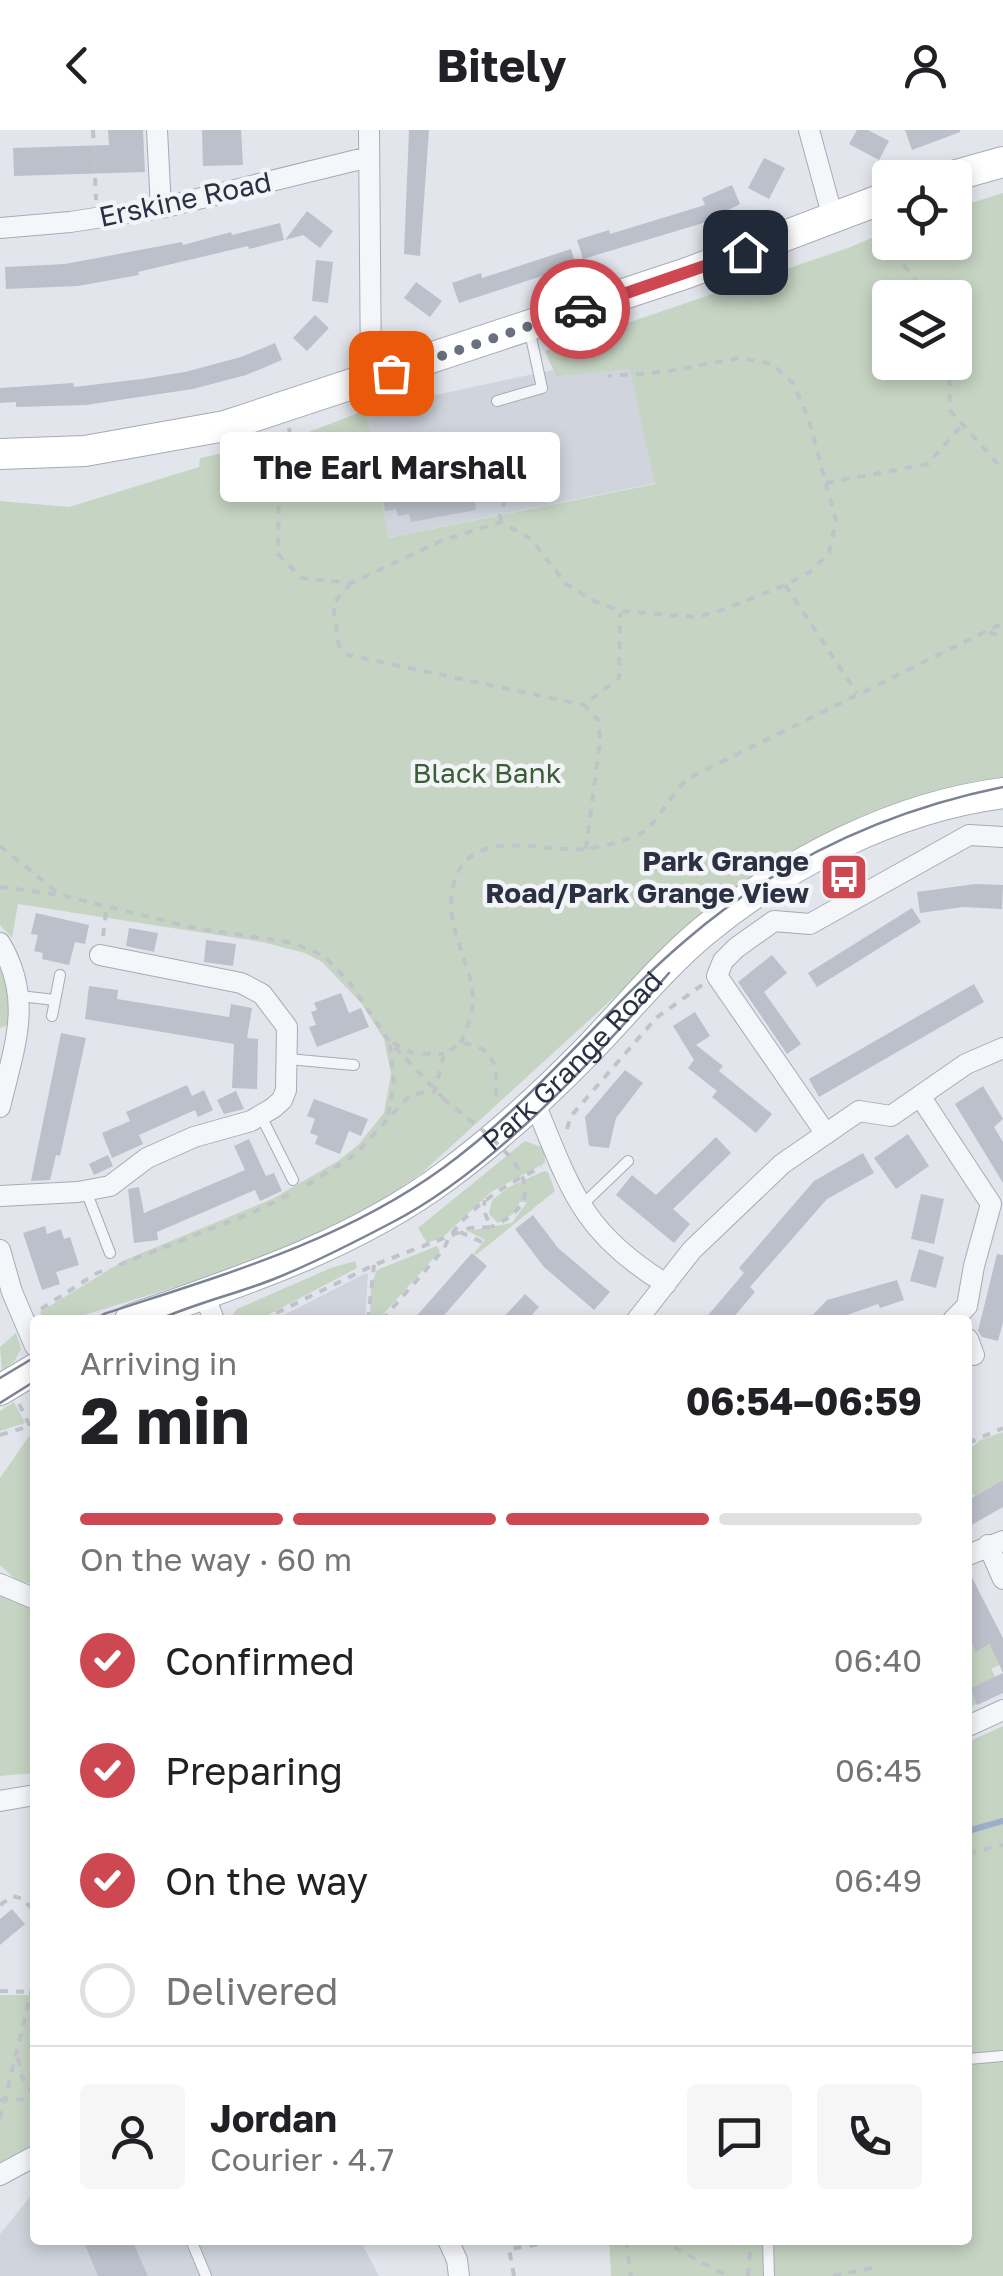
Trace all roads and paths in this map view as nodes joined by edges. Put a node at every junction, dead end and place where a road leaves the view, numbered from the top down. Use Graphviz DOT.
graph roads {
  1 [pos="93,130"];
  2 [pos="156,130"];
  3 [pos="369,130"];
  4 [pos="809,130"];
  5 [pos="369,157"];
  6 [pos="1003,162"];
  7 [pos="972,171"];
  8 [pos="872,203"];
  9 [pos="161,208"];
  10 [pos="96,218"];
  11 [pos="832,218"];
  12 [pos="0,228"];
  13 [pos="899,260"];
  14 [pos="916,280"];
  15 [pos="528,327"];
  16 [pos="608,376"];
  17 [pos="371,380"];
  18 [pos="950,380"];
  19 [pos="498,402"];
  20 [pos="286,408"];
  21 [pos="963,424"];
  22 [pos="0,454"];
  23 [pos="1003,470"];
  24 [pos="514,474"];
  25 [pos="826,483"];
  26 [pos="502,522"];
  27 [pos="352,584"];
  28 [pos="785,585"];
  29 [pos="620,611"];
  30 [pos="1003,623"];
  31 [pos="989,632"];
  32 [pos="1003,637"];
  33 [pos="858,695"];
  34 [pos="584,705"];
  35 [pos="1003,793"];
  36 [pos="1003,836"];
  37 [pos="0,846"];
  38 [pos="586,849"];
  39 [pos="843,875"];
  40 [pos="864,876"];
  41 [pos="0,887"];
  42 [pos="62,895"];
  43 [pos="107,906"];
  44 [pos="0,942"];
  45 [pos="100,955"];
  46 [pos="60,975"];
  47 [pos="706,983"];
  48 [pos="20,996"];
  49 [pos="55,1000"];
  50 [pos="52,1016"];
  51 [pos="389,1040"];
  52 [pos="8,1042"];
  53 [pos="461,1043"];
  54 [pos="1003,1048"];
  55 [pos="444,1054"];
  56 [pos="288,1059"];
  57 [pos="354,1065"];
  58 [pos="435,1090"];
  59 [pos="920,1096"];
  60 [pos="496,1101"];
  61 [pos="534,1101"];
  62 [pos="0,1107"];
  63 [pos="260,1116"];
  64 [pos="387,1118"];
  65 [pos="826,1134"];
  66 [pos="568,1142"];
  67 [pos="628,1161"];
  68 [pos="544,1166"];
  69 [pos="293,1180"];
  70 [pos="86,1191"];
  71 [pos="0,1196"];
  72 [pos="485,1200"];
  73 [pos="580,1208"];
  74 [pos="491,1227"];
  75 [pos="460,1232"];
  76 [pos="448,1238"];
  77 [pos="484,1243"];
  78 [pos="0,1250"];
  79 [pos="110,1253"];
  80 [pos="374,1265"];
  81 [pos="666,1284"];
  82 [pos="209,1307"];
  83 [pos="37,1312"];
  84 [pos="160,1315"];
  85 [pos="275,1315"];
  86 [pos="369,1315"];
  87 [pos="386,1315"];
  88 [pos="641,1315"];
  89 [pos="960,1315"];
  90 [pos="30,1334"];
  91 [pos="30,1374"];
  92 [pos="8,1394"];
  93 [pos="30,1425"];
  94 [pos="30,1428"];
  95 [pos="1003,1428"];
  96 [pos="0,1435"];
  97 [pos="972,1442"];
  98 [pos="996,1543"];
  99 [pos="972,1554"];
  100 [pos="1003,1579"];
  101 [pos="0,1584"];
  102 [pos="30,1597"];
  103 [pos="1003,1710"];
  104 [pos="972,1724"];
  105 [pos="30,1796"];
  106 [pos="0,1801"];
  107 [pos="1003,1845"];
  108 [pos="972,1853"];
  109 [pos="0,1905"];
  110 [pos="30,1907"];
  111 [pos="0,1991"];
  112 [pos="30,1992"];
  113 [pos="30,2003"];
  114 [pos="16,2054"];
  115 [pos="1003,2056"];
  116 [pos="972,2059"];
  117 [pos="30,2090"];
  118 [pos="30,2098"];
  119 [pos="3,2100"];
  120 [pos="0,2119"];
  121 [pos="30,2159"];
  122 [pos="0,2175"];
  123 [pos="193,2245"];
  124 [pos="450,2245"];
  125 [pos="534,2245"];
  126 [pos="627,2245"];
  127 [pos="669,2245"];
  128 [pos="751,2245"];
  129 [pos="768,2245"];
  130 [pos="872,2268"];
  131 [pos="206,2276"];
  132 [pos="459,2276"];
  133 [pos="514,2276"];
  134 [pos="631,2276"];
  135 [pos="727,2276"];
  136 [pos="748,2276"];
  137 [pos="769,2276"];
  138 [pos="832,2276"];
  1 -- 10 [label="path"];
  2 -- 9 [label="street"];
  3 -- 5 [label="street"];
  4 -- 11 [label="street"];
  5 -- 9 [label="street, Erskine Road"];
  5 -- 17 [label="street"];
  6 -- 7 [label="street"];
  8 -- 11 [label="street"];
  9 -- 10 [label="street, Erskine Road"];
  10 -- 12 [label="street, Erskine Road"];
  11 -- 15 [label="street"];
  13 -- 14 [label="path"];
  15 -- 17 [label="street"];
  15 -- 19 [label="lane"];
  16 -- 25 [label="path"];
  17 -- 20 [label="street"];
  18 -- 21 [label="path"];
  20 -- 22 [label="street"];
  20 -- 27 [label="path"];
  21 -- 23 [label="path"];
  21 -- 25 [label="path"];
  24 -- 26 [label="path"];
  25 -- 28 [label="path"];
  26 -- 27 [label="path"];
  26 -- 29 [label="path"];
  27 -- 34 [label="path"];
  28 -- 29 [label="path"];
  28 -- 33 [label="path"];
  29 -- 34 [label="path"];
  30 -- 31 [label="path"];
  31 -- 32 [label="path"];
  31 -- 33 [label="path"];
  33 -- 38 [label="path"];
  34 -- 38 [label="path"];
  35 -- 61 [label="street, Park Grange Road"];
  36 -- 65 [label="street"];
  37 -- 42 [label="path"];
  38 -- 53 [label="path"];
  39 -- 40 [label="path"];
  41 -- 42 [label="path"];
  42 -- 43 [label="path"];
  43 -- 45 [label="path"];
  43 -- 51 [label="path"];
  44 -- 48 [label="street"];
  45 -- 56 [label="street"];
  46 -- 49 [label="lane"];
  47 -- 66 [label="path"];
  48 -- 49 [label="lane"];
  48 -- 52 [label="street"];
  49 -- 50 [label="lane"];
  51 -- 55 [label="path"];
  51 -- 58 [label="path"];
  51 -- 64 [label="path"];
  52 -- 62 [label="street"];
  53 -- 55 [label="path"];
  53 -- 60 [label="path"];
  54 -- 59 [label="street"];
  55 -- 58 [label="path"];
  56 -- 57 [label="lane"];
  56 -- 63 [label="street"];
  58 -- 64 [label="path"];
  58 -- 74 [label="path, bridge"];
  59 -- 65 [label="street"];
  59 -- 89 [label="street"];
  61 -- 73 [label="street"];
  61 -- 82 [label="street, Park Grange Road"];
  63 -- 69 [label="lane"];
  63 -- 70 [label="street"];
  64 -- 83 [label="path"];
  65 -- 81 [label="street"];
  67 -- 73 [label="lane"];
  68 -- 72 [label="path"];
  70 -- 71 [label="street"];
  70 -- 79 [label="lane"];
  72 -- 74 [label="path"];
  72 -- 76 [label="path"];
  73 -- 81 [label="street"];
  74 -- 75 [label="path"];
  75 -- 76 [label="path"];
  75 -- 77 [label="path"];
  76 -- 80 [label="path"];
  76 -- 87 [label="path"];
  78 -- 90 [label="street"];
  80 -- 85 [label="path"];
  80 -- 86 [label="path"];
  81 -- 88 [label="street"];
  82 -- 84 [label="street, Park Grange Road"];
  91 -- 92 [label="street"];
  92 -- 93 [label="path"];
  94 -- 96 [label="path"];
  95 -- 97 [label="path"];
  98 -- 99 [label="street"];
  98 -- 100 [label="street"];
  101 -- 102 [label="street"];
  103 -- 104 [label="street"];
  105 -- 106 [label="street"];
  107 -- 108 [label="path"];
  109 -- 110 [label="path"];
  111 -- 112 [label="path"];
  113 -- 114 [label="path"];
  114 -- 117 [label="path"];
  114 -- 119 [label="path"];
  115 -- 116 [label="lane"];
  118 -- 119 [label="path"];
  119 -- 120 [label="path"];
  121 -- 122 [label="street"];
  123 -- 131 [label="lane"];
  124 -- 132 [label="street"];
  125 -- 133 [label="path"];
  126 -- 134 [label="path"];
  127 -- 135 [label="path"];
  128 -- 136 [label="path"];
  129 -- 137 [label="lane"];
  130 -- 138 [label="path"];
}
